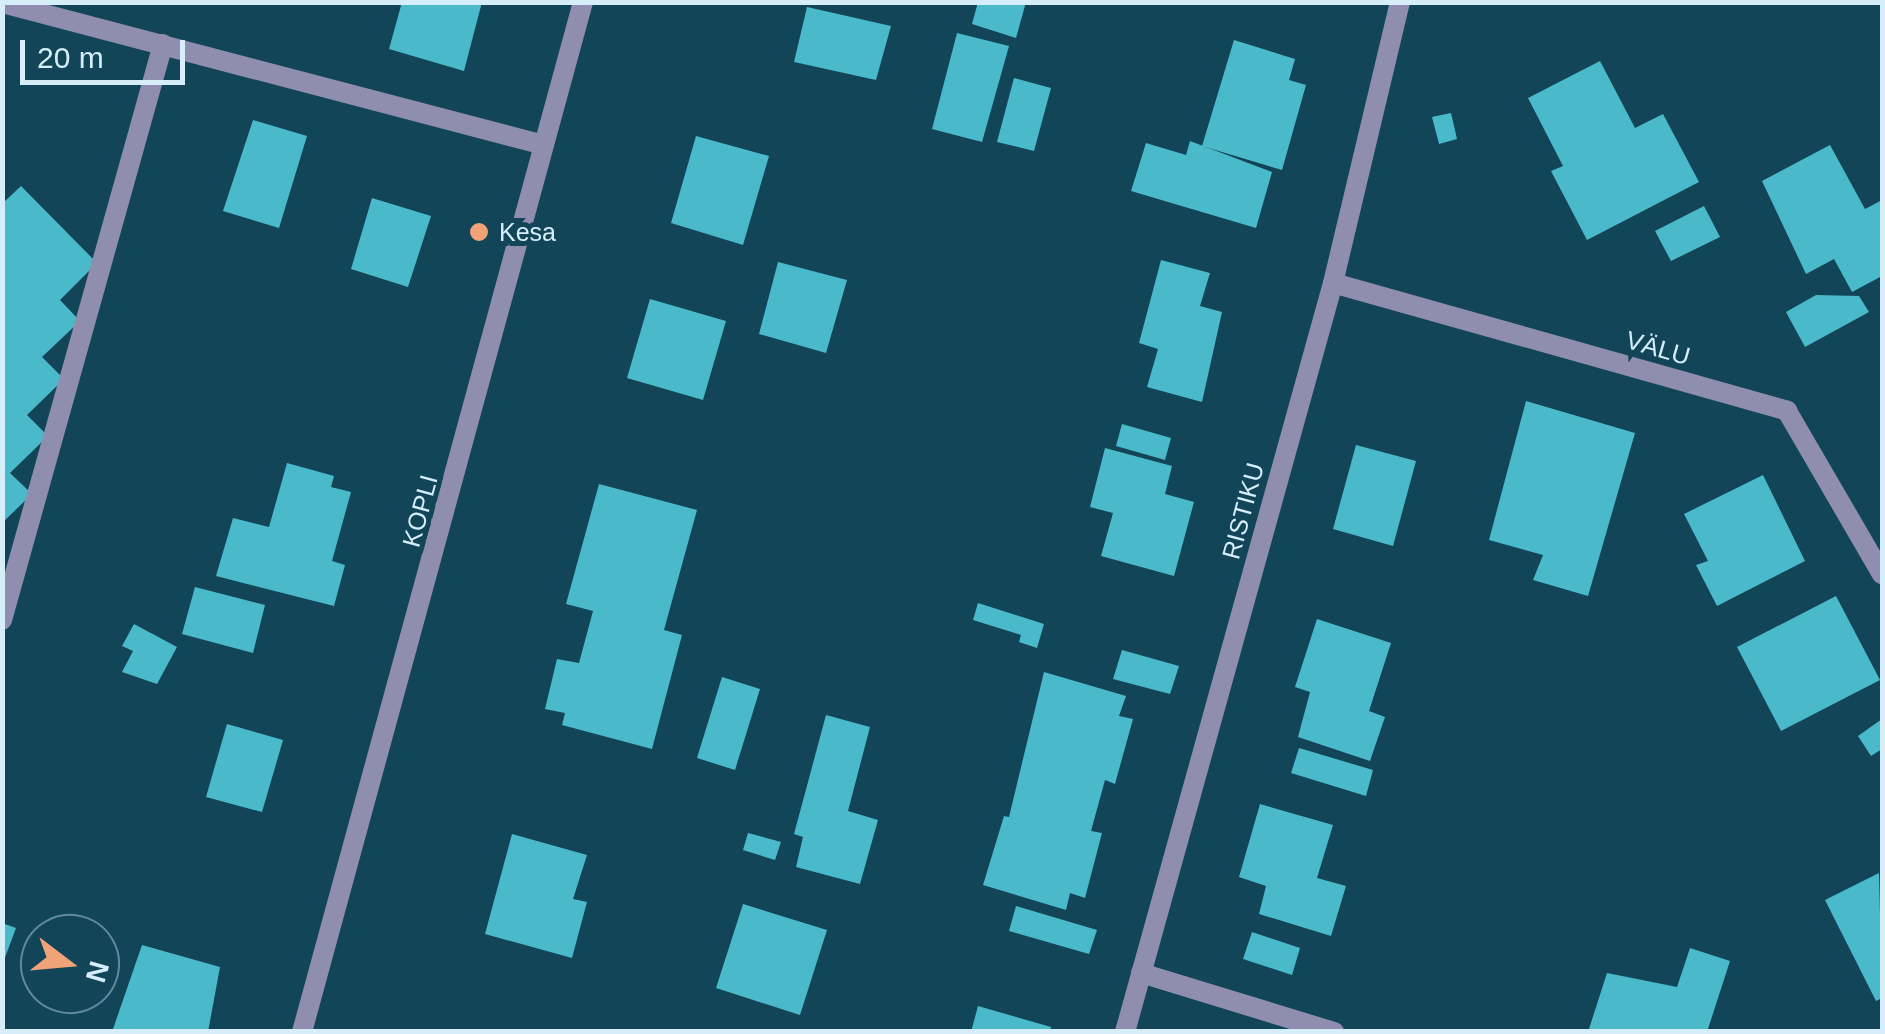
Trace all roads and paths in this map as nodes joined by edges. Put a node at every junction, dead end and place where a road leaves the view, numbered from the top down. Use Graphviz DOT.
graph roads {
  1 [pos="583,2"];
  2 [pos="1400,2"];
  3 [pos="2,3"];
  4 [pos="163,44"];
  5 [pos="544,145"];
  6 [pos="1332,283"];
  7 [pos="1882,574"];
  8 [pos="2,620"];
  9 [pos="1142,973"];
  10 [pos="302,1032"];
  11 [pos="1125,1032"];
  12 [pos="1334,1032"];
  1 -- 5 [label="street, KOPLI"];
  2 -- 6 [label="street, RISTIKU"];
  3 -- 4 [label="street"];
  4 -- 5 [label="street"];
  4 -- 8 [label="street"];
  5 -- 10 [label="street, KOPLI"];
  6 -- 7 [label="street, VÄLU"];
  6 -- 9 [label="street, RISTIKU"];
  9 -- 11 [label="street, RISTIKU"];
  9 -- 12 [label="street"];
}
